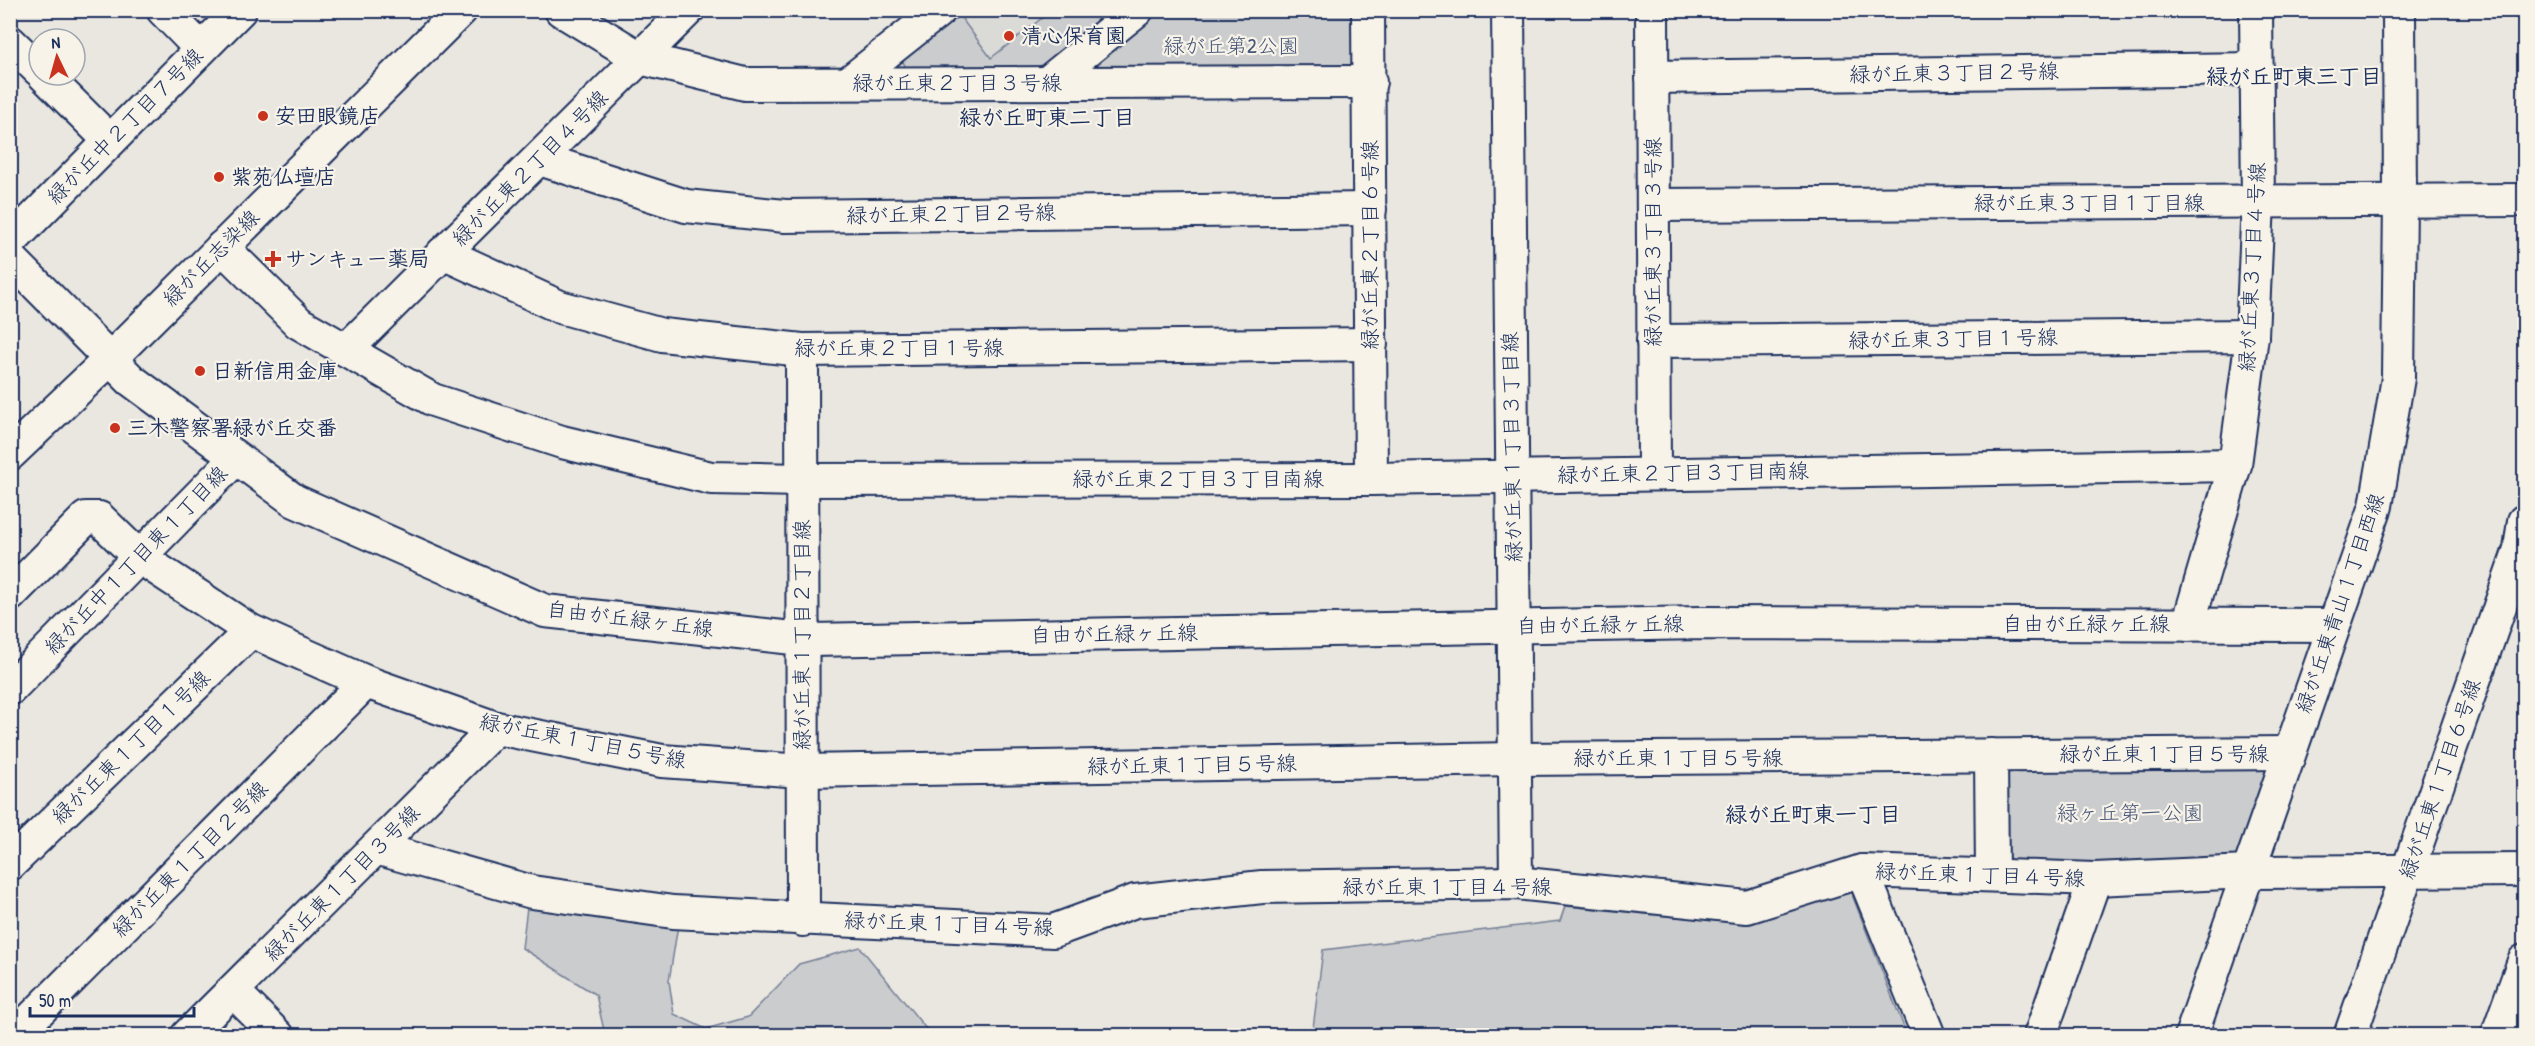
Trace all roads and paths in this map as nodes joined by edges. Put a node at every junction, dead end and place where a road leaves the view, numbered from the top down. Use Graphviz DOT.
graph roads {
  1 [pos="163,10"];
  2 [pos="240,10"];
  3 [pos="461,10"];
  4 [pos="561,10"];
  5 [pos="688,10"];
  6 [pos="940,10"];
  7 [pos="1137,10"];
  8 [pos="1368,10"];
  9 [pos="1508,10"];
  10 [pos="1652,10"];
  11 [pos="2256,10"];
  12 [pos="2398,10"];
  13 [pos="10,42"];
  14 [pos="201,49"];
  15 [pos="27,58"];
  16 [pos="640,58"];
  17 [pos="2257,69"];
  18 [pos="1652,77"];
  19 [pos="1048,82"];
  20 [pos="1370,82"];
  21 [pos="848,83"];
  22 [pos="56,87"];
  23 [pos="110,141"];
  24 [pos="540,159"];
  25 [pos="2524,200"];
  26 [pos="2400,201"];
  27 [pos="2258,202"];
  28 [pos="1653,205"];
  29 [pos="1370,209"];
  30 [pos="10,242"];
  31 [pos="222,248"];
  32 [pos="444,253"];
  33 [pos="10,258"];
  34 [pos="2252,336"];
  35 [pos="1653,341"];
  36 [pos="1371,344"];
  37 [pos="346,350"];
  38 [pos="802,350"];
  39 [pos="110,359"];
  40 [pos="10,454"];
  41 [pos="236,458"];
  42 [pos="2235,465"];
  43 [pos="1654,473"];
  44 [pos="1512,476"];
  45 [pos="1371,479"];
  46 [pos="802,480"];
  47 [pos="2524,520"];
  48 [pos="139,557"];
  49 [pos="10,594"];
  50 [pos="2188,625"];
  51 [pos="2333,625"];
  52 [pos="1515,627"];
  53 [pos="251,631"];
  54 [pos="801,639"];
  55 [pos="366,682"];
  56 [pos="10,689"];
  57 [pos="496,728"];
  58 [pos="2289,753"];
  59 [pos="1991,755"];
  60 [pos="1516,759"];
  61 [pos="802,771"];
  62 [pos="376,848"];
  63 [pos="10,864"];
  64 [pos="2524,870"];
  65 [pos="1862,871"];
  66 [pos="2248,872"];
  67 [pos="2408,872"];
  68 [pos="1992,875"];
  69 [pos="2095,879"];
  70 [pos="1516,884"];
  71 [pos="803,920"];
  72 [pos="2524,961"];
  73 [pos="234,992"];
  74 [pos="14,1035"];
  75 [pos="188,1035"];
  76 [pos="279,1035"];
  77 [pos="1929,1035"];
  78 [pos="2040,1035"];
  79 [pos="2191,1035"];
  80 [pos="2350,1035"];
  81 [pos="2497,1035"];
  1 -- 14 [label="street"];
  2 -- 14 [label="street, 緑が丘中２丁目７号線"];
  3 -- 31 [label="street, 緑が丘志染線"];
  4 -- 16 [label="street, 緑が丘東２丁目３号線"];
  5 -- 16 [label="street, 緑が丘東２丁目４号線"];
  6 -- 21 [label="street"];
  7 -- 19 [label="street"];
  8 -- 20 [label="street, 緑が丘東２丁目６号線"];
  9 -- 44 [label="street, 緑が丘東１丁目３丁目線"];
  10 -- 18 [label="street, 緑が丘東３丁目３号線"];
  11 -- 17 [label="street, 緑が丘東３丁目４号線"];
  12 -- 26 [label="street, 緑が丘東青山１丁目西線"];
  13 -- 15 [label="street"];
  14 -- 23 [label="street, 緑が丘中２丁目７号線"];
  16 -- 21 [label="street, 緑が丘東２丁目３号線"];
  16 -- 24 [label="street, 緑が丘東２丁目４号線"];
  17 -- 18 [label="street, 緑が丘東３丁目２号線"];
  17 -- 27 [label="street, 緑が丘東３丁目４号線"];
  18 -- 28 [label="street, 緑が丘東３丁目３号線"];
  19 -- 20 [label="street, 緑が丘東２丁目３号線"];
  19 -- 21 [label="street, 緑が丘東２丁目３号線"];
  20 -- 29 [label="street, 緑が丘東２丁目６号線"];
  22 -- 23 [label="street"];
  23 -- 30 [label="street, 緑が丘中２丁目７号線"];
  24 -- 29 [label="street, 緑が丘東２丁目２号線"];
  24 -- 32 [label="street, 緑が丘東２丁目４号線"];
  25 -- 26 [label="street, 緑が丘東３丁目１丁目線"];
  26 -- 27 [label="street, 緑が丘東３丁目１丁目線"];
  26 -- 51 [label="street, 緑が丘東青山１丁目西線"];
  27 -- 28 [label="street, 緑が丘東３丁目１丁目線"];
  27 -- 34 [label="street, 緑が丘東３丁目４号線"];
  28 -- 35 [label="street, 緑が丘東３丁目３号線"];
  29 -- 36 [label="street, 緑が丘東２丁目６号線"];
  31 -- 37 [label="street, 緑が丘東２丁目３丁目南線"];
  31 -- 39 [label="street, 緑が丘志染線"];
  32 -- 37 [label="street, 緑が丘東２丁目４号線"];
  32 -- 38 [label="street, 緑が丘東２丁目１号線"];
  33 -- 39 [label="street, 自由が丘緑ヶ丘線"];
  34 -- 35 [label="street, 緑が丘東３丁目１号線"];
  34 -- 42 [label="street, 緑が丘東３丁目４号線"];
  35 -- 43 [label="street, 緑が丘東３丁目３号線"];
  36 -- 38 [label="street, 緑が丘東２丁目１号線"];
  36 -- 45 [label="street, 緑が丘東２丁目６号線"];
  37 -- 46 [label="street, 緑が丘東２丁目３丁目南線"];
  38 -- 46 [label="street, 緑が丘東１丁目２丁目線"];
  39 -- 40 [label="street, 緑が丘志染線"];
  39 -- 41 [label="street, 自由が丘緑ヶ丘線"];
  41 -- 48 [label="street, 緑が丘中１丁目東１丁目線"];
  41 -- 54 [label="street, 自由が丘緑ヶ丘線"];
  42 -- 43 [label="street, 緑が丘東２丁目３丁目南線"];
  42 -- 50 [label="street, 緑が丘東３丁目４号線"];
  43 -- 44 [label="street, 緑が丘東２丁目３丁目南線"];
  44 -- 45 [label="street, 緑が丘東２丁目３丁目南線"];
  44 -- 52 [label="street, 緑が丘東１丁目３丁目線"];
  45 -- 46 [label="street, 緑が丘東２丁目３丁目南線"];
  46 -- 54 [label="street, 緑が丘東１丁目２丁目線"];
  47 -- 67 [label="street, 緑が丘東１丁目６号線"];
  48 -- 49 [label="street, 緑が丘東１丁目５号線"];
  48 -- 53 [label="street, 緑が丘東１丁目５号線"];
  48 -- 56 [label="street, 緑が丘中１丁目東１丁目線"];
  50 -- 51 [label="street, 自由が丘緑ヶ丘線"];
  50 -- 52 [label="street, 自由が丘緑ヶ丘線"];
  51 -- 58 [label="street, 緑が丘東青山１丁目西線"];
  52 -- 54 [label="street, 自由が丘緑ヶ丘線"];
  52 -- 60 [label="street, 緑が丘東１丁目３丁目線"];
  53 -- 55 [label="street, 緑が丘東１丁目５号線"];
  53 -- 63 [label="street, 緑が丘東１丁目１号線"];
  54 -- 61 [label="street, 緑が丘東１丁目２丁目線"];
  55 -- 57 [label="street, 緑が丘東１丁目５号線"];
  55 -- 74 [label="street, 緑が丘東１丁目２号線"];
  57 -- 61 [label="street, 緑が丘東１丁目５号線"];
  57 -- 62 [label="street, 緑が丘東１丁目３号線"];
  58 -- 59 [label="street, 緑が丘東１丁目５号線"];
  58 -- 66 [label="street, 緑が丘東青山１丁目西線"];
  59 -- 60 [label="street, 緑が丘東１丁目５号線"];
  59 -- 68 [label="street"];
  60 -- 61 [label="street, 緑が丘東１丁目５号線"];
  60 -- 70 [label="street, 緑が丘東１丁目３丁目線"];
  61 -- 71 [label="street, 緑が丘東１丁目２丁目線"];
  62 -- 71 [label="street, 緑が丘東１丁目４号線"];
  62 -- 73 [label="street, 緑が丘東１丁目３号線"];
  64 -- 67 [label="street, 緑が丘東１丁目４号線"];
  65 -- 68 [label="street, 緑が丘東１丁目４号線"];
  65 -- 70 [label="street, 緑が丘東１丁目４号線"];
  65 -- 77 [label="street"];
  66 -- 67 [label="street, 緑が丘東１丁目４号線"];
  66 -- 69 [label="street, 緑が丘東１丁目４号線"];
  66 -- 79 [label="street, 緑が丘東青山１丁目西線"];
  67 -- 80 [label="street, 緑が丘東１丁目６号線"];
  68 -- 69 [label="street, 緑が丘東１丁目４号線"];
  69 -- 78 [label="street"];
  70 -- 71 [label="street, 緑が丘東１丁目４号線"];
  72 -- 81 [label="street"];
  73 -- 75 [label="street, 緑が丘東１丁目３号線"];
  73 -- 76 [label="street"];
}
